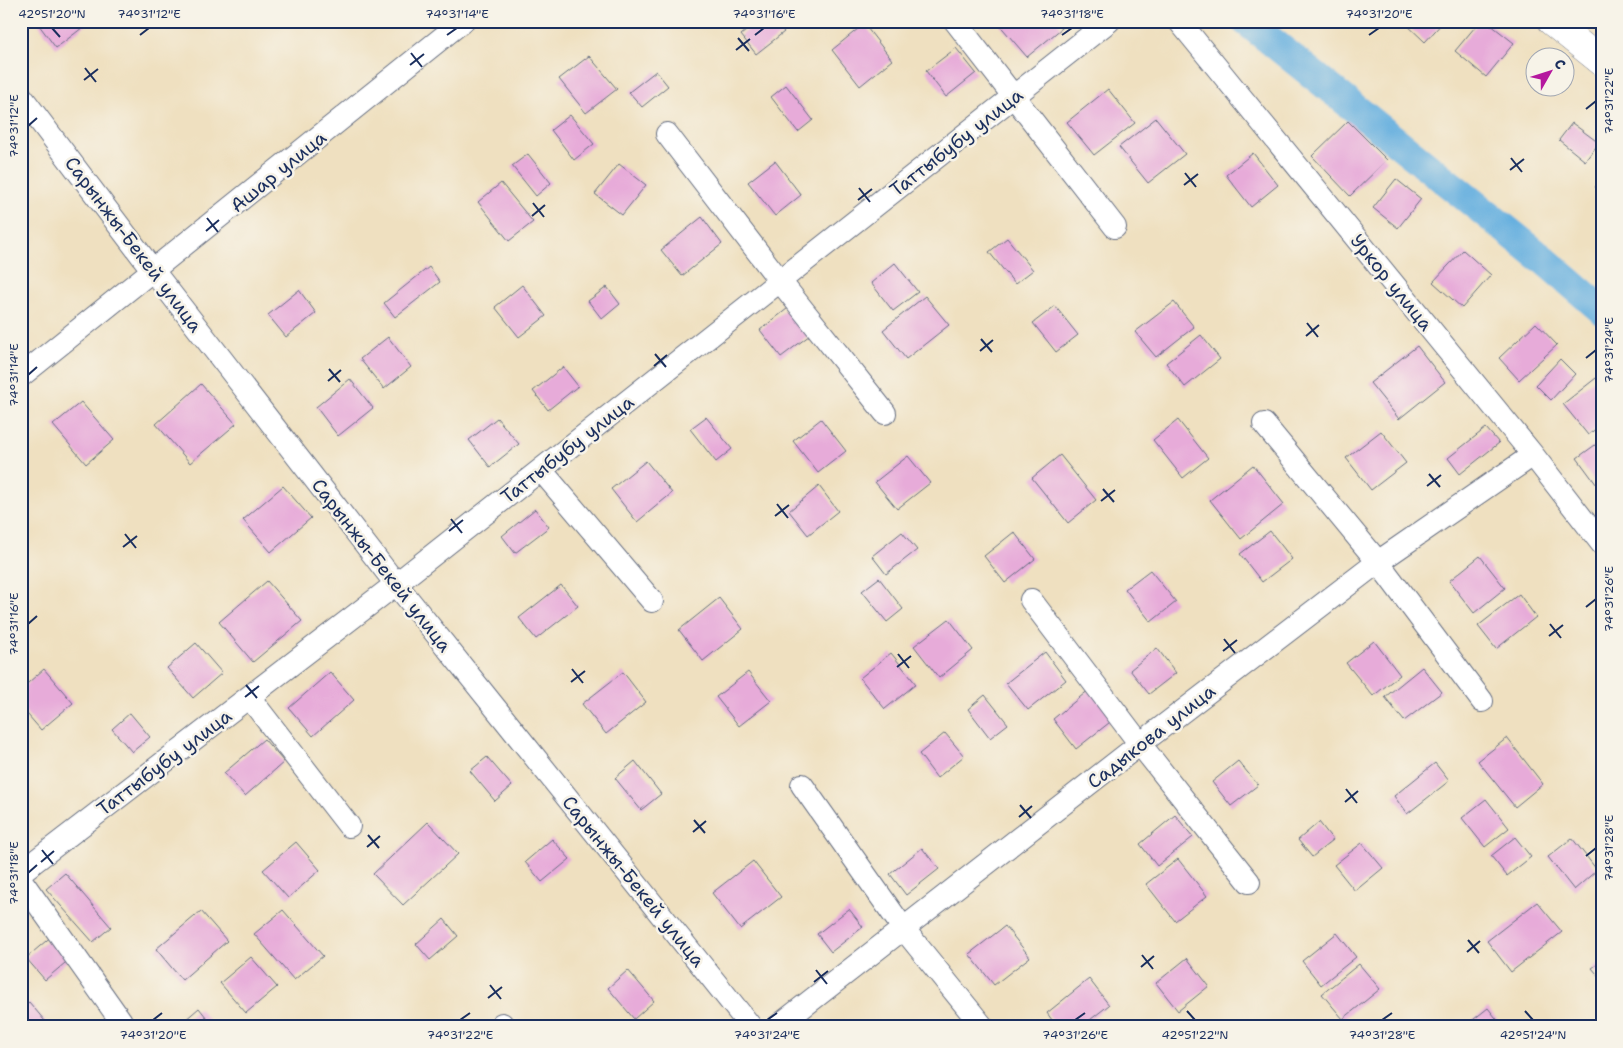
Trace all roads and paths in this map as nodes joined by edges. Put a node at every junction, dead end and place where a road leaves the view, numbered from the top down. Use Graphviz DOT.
graph roads {
  1 [pos="463,21"];
  2 [pos="955,21"];
  3 [pos="1109,21"];
  4 [pos="1179,21"];
  5 [pos="1551,21"];
  6 [pos="1602,62"];
  7 [pos="21,96"];
  8 [pos="1013,97"];
  9 [pos="667,134"];
  10 [pos="1115,227"];
  11 [pos="154,272"];
  12 [pos="780,281"];
  13 [pos="21,376"];
  14 [pos="885,413"];
  15 [pos="1264,424"];
  16 [pos="1533,455"];
  17 [pos="541,470"];
  18 [pos="1602,544"];
  19 [pos="1378,562"];
  20 [pos="396,584"];
  21 [pos="1031,600"];
  22 [pos="652,601"];
  23 [pos="249,697"];
  24 [pos="1482,702"];
  25 [pos="1140,744"];
  26 [pos="802,785"];
  27 [pos="349,826"];
  28 [pos="21,872"];
  29 [pos="21,880"];
  30 [pos="1249,882"];
  31 [pos="903,928"];
  32 [pos="121,1021"];
  33 [pos="751,1027"];
  34 [pos="777,1027"];
  35 [pos="983,1027"];
  1 -- 11 [label="street, Ашар улица"];
  2 -- 8 [label="street"];
  3 -- 8 [label="street, Таттыбубу улица"];
  4 -- 16 [label="street, Уркор улица"];
  5 -- 6 [label="street"];
  7 -- 11 [label="street, Сарынжы-Бекей улица"];
  8 -- 10 [label="street"];
  8 -- 12 [label="street, Таттыбубу улица"];
  9 -- 12 [label="street"];
  11 -- 13 [label="street, Ашар улица"];
  11 -- 20 [label="street, Сарынжы-Бекей улица"];
  12 -- 14 [label="street"];
  12 -- 17 [label="street, Таттыбубу улица"];
  15 -- 19 [label="street"];
  16 -- 18 [label="street, Уркор улица"];
  16 -- 19 [label="street, Садыкова улица"];
  17 -- 20 [label="street, Таттыбубу улица"];
  17 -- 22 [label="street"];
  19 -- 24 [label="street"];
  19 -- 25 [label="street, Садыкова улица"];
  20 -- 23 [label="street, Таттыбубу улица"];
  20 -- 33 [label="street, Сарынжы-Бекей улица"];
  21 -- 25 [label="street"];
  23 -- 27 [label="street"];
  23 -- 28 [label="street, Таттыбубу улица"];
  25 -- 30 [label="street"];
  25 -- 31 [label="street, Садыкова улица"];
  26 -- 31 [label="street"];
  29 -- 32 [label="street"];
  31 -- 34 [label="street, Садыкова улица"];
  31 -- 35 [label="street"];
}
